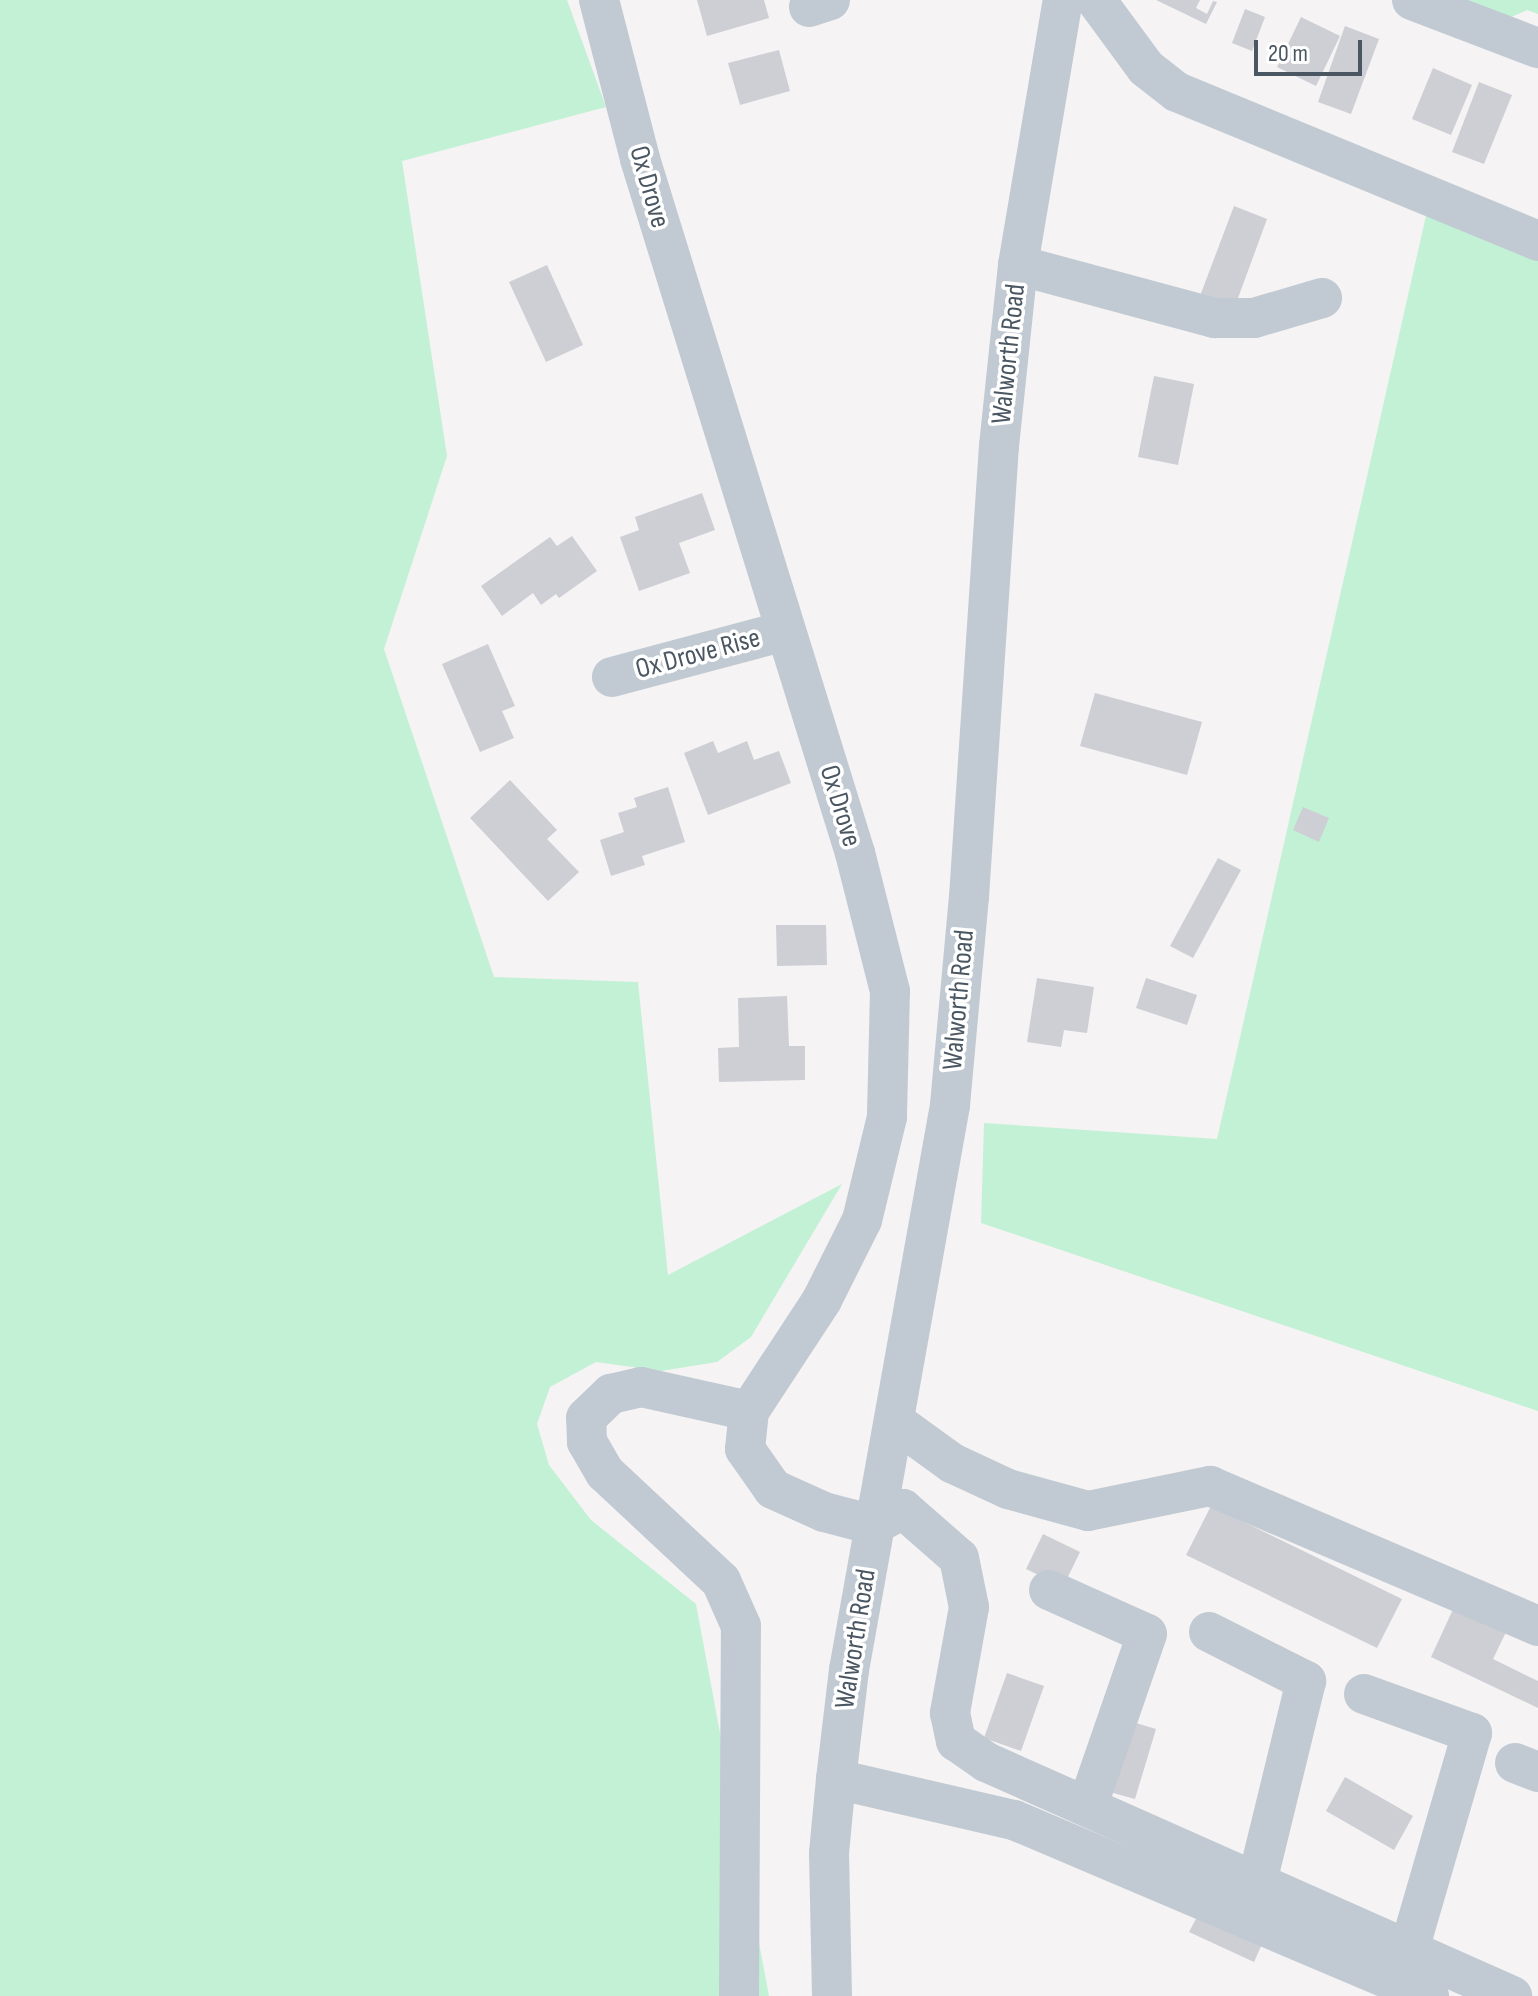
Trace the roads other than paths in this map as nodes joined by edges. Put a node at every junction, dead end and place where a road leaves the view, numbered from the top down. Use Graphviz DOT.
graph roads {
  1 [pos="599,0"];
  2 [pos="1063,0"];
  3 [pos="1096,0"];
  4 [pos="1428,3"];
  5 [pos="1538,48"];
  6 [pos="1538,241"];
  7 [pos="1018,265"];
  8 [pos="1322,298"];
  9 [pos="785,631"];
  10 [pos="612,677"];
  11 [pos="749,1411"];
  12 [pos="894,1421"];
  13 [pos="874,1525"];
  14 [pos="1049,1590"];
  15 [pos="1538,1626"];
  16 [pos="1209,1632"];
  17 [pos="1364,1694"];
  18 [pos="836,1779"];
  19 [pos="1088,1804"];
  20 [pos="1257,1882"];
  21 [pos="1409,1950"];
  22 [pos="739,1996"];
  23 [pos="832,1996"];
  24 [pos="1429,1996"];
  25 [pos="1512,1996"];
  1 -- 9 [label="street, Ox Drove"];
  2 -- 7 [label="street, Walworth Road"];
  3 -- 6 [label="street"];
  4 -- 5 [label="street"];
  7 -- 8 [label="street"];
  7 -- 12 [label="street, Walworth Road"];
  9 -- 10 [label="street, Ox Drove Rise"];
  9 -- 11 [label="street, Ox Drove"];
  11 -- 13 [label="street, Ox Drove"];
  11 -- 22 [label="street"];
  12 -- 13 [label="street, Walworth Road"];
  12 -- 15 [label="street"];
  13 -- 18 [label="street, Walworth Road"];
  13 -- 19 [label="street"];
  14 -- 19 [label="street"];
  16 -- 20 [label="street"];
  17 -- 21 [label="street"];
  18 -- 23 [label="street, Walworth Road"];
  18 -- 24 [label="street"];
  19 -- 20 [label="street"];
  20 -- 21 [label="street"];
  21 -- 25 [label="street"];
}
